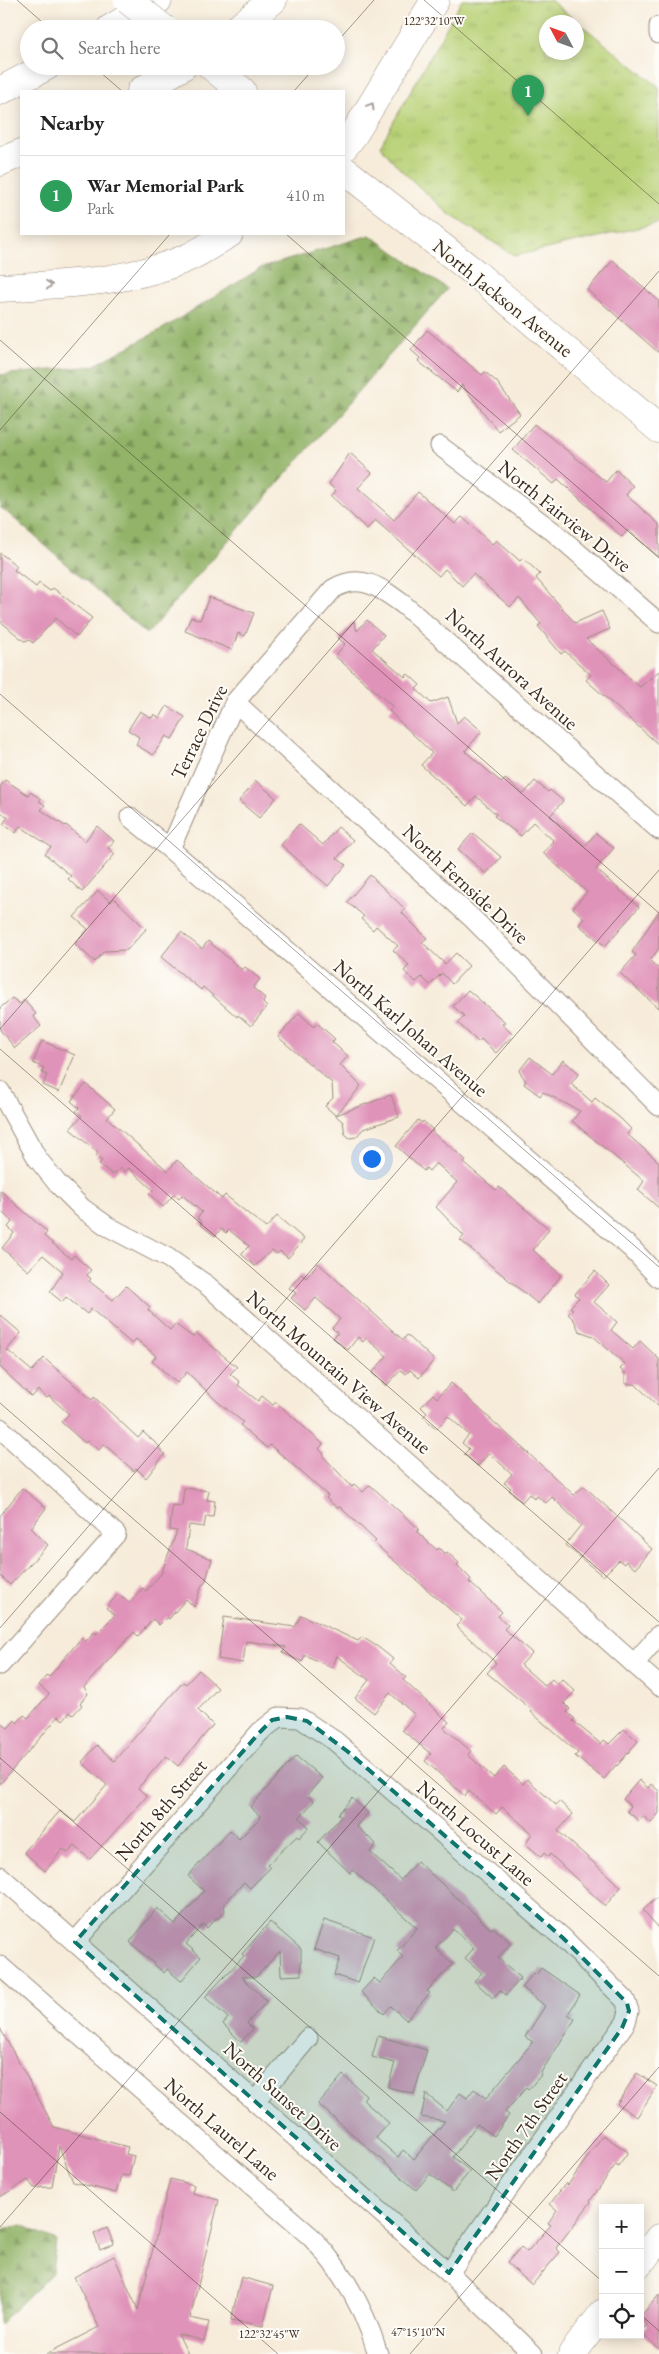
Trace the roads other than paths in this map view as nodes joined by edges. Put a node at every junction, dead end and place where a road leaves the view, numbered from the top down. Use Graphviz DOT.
graph roads {
  1 [pos="127,0"];
  2 [pos="158,0"];
  3 [pos="273,0"];
  4 [pos="435,0"];
  5 [pos="101,20"];
  6 [pos="125,20"];
  7 [pos="153,20"];
  8 [pos="248,20"];
  9 [pos="659,26"];
  10 [pos="659,34"];
  11 [pos="27,75"];
  12 [pos="31,75"];
  13 [pos="168,75"];
  14 [pos="222,75"];
  15 [pos="9,87"];
  16 [pos="142,90"];
  17 [pos="241,90"];
  18 [pos="345,145"];
  19 [pos="20,153"];
  20 [pos="0,162"];
  21 [pos="345,171"];
  22 [pos="227,235"];
  23 [pos="0,288"];
  24 [pos="659,429"];
  25 [pos="440,446"];
  26 [pos="323,599"];
  27 [pos="659,623"];
  28 [pos="235,702"];
  29 [pos="130,818"];
  30 [pos="659,830"];
  31 [pos="170,849"];
  32 [pos="0,1091"];
  33 [pos="659,1106"];
  34 [pos="659,1278"];
  35 [pos="0,1428"];
  36 [pos="659,1635"];
  37 [pos="634,1664"];
  38 [pos="0,1665"];
  39 [pos="659,1686"];
  40 [pos="287,1717"];
  41 [pos="0,1876"];
  42 [pos="75,1942"];
  43 [pos="0,1966"];
  44 [pos="625,2000"];
  45 [pos="308,2038"];
  46 [pos="255,2101"];
  47 [pos="659,2238"];
  48 [pos="644,2258"];
  49 [pos="449,2273"];
  50 [pos="599,2318"];
  51 [pos="378,2354"];
  52 [pos="533,2354"];
  53 [pos="572,2354"];
  1 -- 5 [label="main road"];
  1 -- 7 [label="main road, bridge"];
  2 -- 6 [label="main road"];
  3 -- 8 [label="main road"];
  18 -- 4 [label="main road, one-way"];
  9 -- 10 [label="street"];
  11 -- 15 [label="main road"];
  12 -- 15 [label="main road"];
  13 -- 16 [label="main road"];
  14 -- 17 [label="main road"];
  19 -- 20 [label="main road"];
  21 -- 24 [label="main road, North Jackson Avenue"];
  23 -- 22 [label="main road, one-way"];
  25 -- 27 [label="street, North Fairview Drive"];
  26 -- 28 [label="street, Terrace Drive"];
  26 -- 30 [label="street, North Aurora Avenue"];
  28 -- 31 [label="street, Terrace Drive"];
  28 -- 33 [label="street, North Fernside Drive"];
  29 -- 31 [label="street, North Karl Johan Avenue"];
  31 -- 34 [label="street, North Karl Johan Avenue"];
  32 -- 37 [label="street, North Mountain View Avenue"];
  35 -- 38 [label="street"];
  36 -- 37 [label="street"];
  37 -- 39 [label="street, North Mountain View Avenue"];
  40 -- 42 [label="street, North 8th Street"];
  40 -- 44 [label="street, North Locust Lane"];
  41 -- 42 [label="street, North Sunset Drive"];
  42 -- 46 [label="street, North Sunset Drive"];
  43 -- 51 [label="street, North Laurel Lane"];
  44 -- 49 [label="street, North 7th Street"];
  45 -- 46 [label="street"];
  46 -- 49 [label="street, North Sunset Drive"];
  47 -- 48 [label="main road"];
  49 -- 52 [label="street, North Sunset Drive"];
  50 -- 53 [label="main road"];
}
